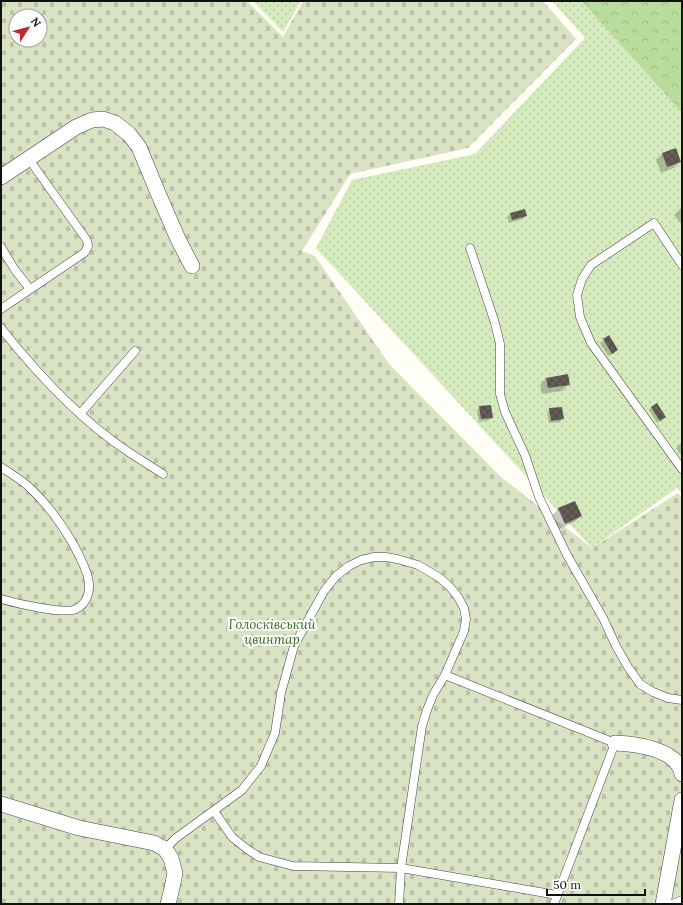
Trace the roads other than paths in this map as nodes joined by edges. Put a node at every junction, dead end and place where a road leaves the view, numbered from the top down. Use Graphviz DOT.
graph roads {
  1 [pos="28,158"];
  2 [pos="1,177"];
  3 [pos="1,247"];
  4 [pos="470,248"];
  5 [pos="682,265"];
  6 [pos="192,266"];
  7 [pos="30,289"];
  8 [pos="1,309"];
  9 [pos="1,328"];
  10 [pos="135,351"];
  11 [pos="80,414"];
  12 [pos="1,467"];
  13 [pos="682,469"];
  14 [pos="163,474"];
  15 [pos="1,599"];
  16 [pos="445,675"];
  17 [pos="682,700"];
  18 [pos="615,743"];
  19 [pos="678,756"];
  20 [pos="682,774"];
  21 [pos="682,800"];
  22 [pos="1,804"];
  23 [pos="214,811"];
  24 [pos="165,849"];
  25 [pos="402,868"];
  26 [pos="557,895"];
  27 [pos="682,900"];
  28 [pos="168,904"];
  29 [pos="399,904"];
  30 [pos="554,904"];
  31 [pos="663,904"];
  32 [pos="673,904"];
  1 -- 2 [label="street"];
  1 -- 6 [label="street"];
  1 -- 7 [label="lane"];
  3 -- 7 [label="lane"];
  4 -- 17 [label="lane"];
  5 -- 13 [label="lane"];
  7 -- 8 [label="lane"];
  9 -- 11 [label="lane"];
  10 -- 11 [label="lane"];
  11 -- 14 [label="lane"];
  12 -- 15 [label="lane"];
  16 -- 18 [label="lane"];
  16 -- 23 [label="lane"];
  16 -- 25 [label="lane"];
  18 -- 19 [label="street"];
  18 -- 26 [label="lane"];
  19 -- 20 [label="street"];
  21 -- 31 [label="street"];
  22 -- 24 [label="street"];
  23 -- 24 [label="lane"];
  23 -- 25 [label="lane"];
  24 -- 28 [label="street"];
  25 -- 26 [label="lane"];
  25 -- 29 [label="lane"];
  26 -- 30 [label="lane"];
  27 -- 32 [label="lane"];
}
